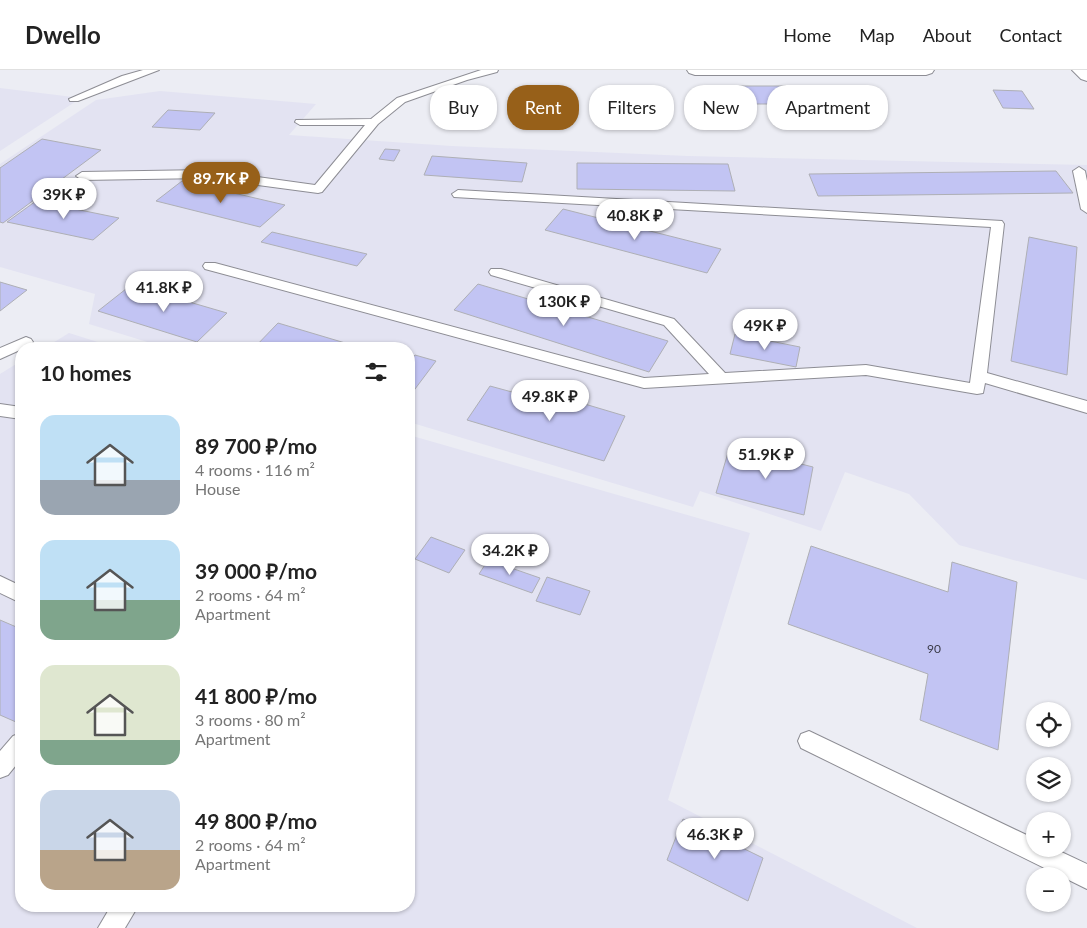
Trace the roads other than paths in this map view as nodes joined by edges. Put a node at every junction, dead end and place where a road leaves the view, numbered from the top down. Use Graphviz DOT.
graph roads {
  1 [pos="154,70"];
  2 [pos="492,70"];
  3 [pos="694,70"];
  4 [pos="926,70"];
  5 [pos="1080,70"];
  6 [pos="1087,76"];
  7 [pos="74,98"];
  8 [pos="300,122"];
  9 [pos="374,122"];
  10 [pos="1079,171"];
  11 [pos="82,176"];
  12 [pos="458,194"];
  13 [pos="1087,208"];
  14 [pos="210,266"];
  15 [pos="496,272"];
  16 [pos="15,347"];
  17 [pos="0,354"];
  18 [pos="978,376"];
  19 [pos="721,378"];
  20 [pos="1087,407"];
  21 [pos="0,410"];
  22 [pos="15,411"];
  23 [pos="0,584"];
  24 [pos="15,592"];
  25 [pos="809,741"];
  26 [pos="15,750"];
  27 [pos="0,767"];
  28 [pos="1087,877"];
  29 [pos="122,912"];
  30 [pos="110,928"];
  1 -- 7 [label="lane"];
  2 -- 9 [label="lane"];
  3 -- 4 [label="street"];
  5 -- 6 [label="street"];
  8 -- 9 [label="lane"];
  9 -- 11 [label="lane"];
  10 -- 13 [label="lane"];
  12 -- 18 [label="lane"];
  14 -- 19 [label="lane"];
  15 -- 19 [label="lane"];
  16 -- 17 [label="lane"];
  18 -- 19 [label="lane"];
  18 -- 20 [label="lane"];
  21 -- 22 [label="lane"];
  23 -- 24 [label="lane"];
  25 -- 28 [label="lane"];
  26 -- 27 [label="lane"];
  29 -- 30 [label="lane"];
}
